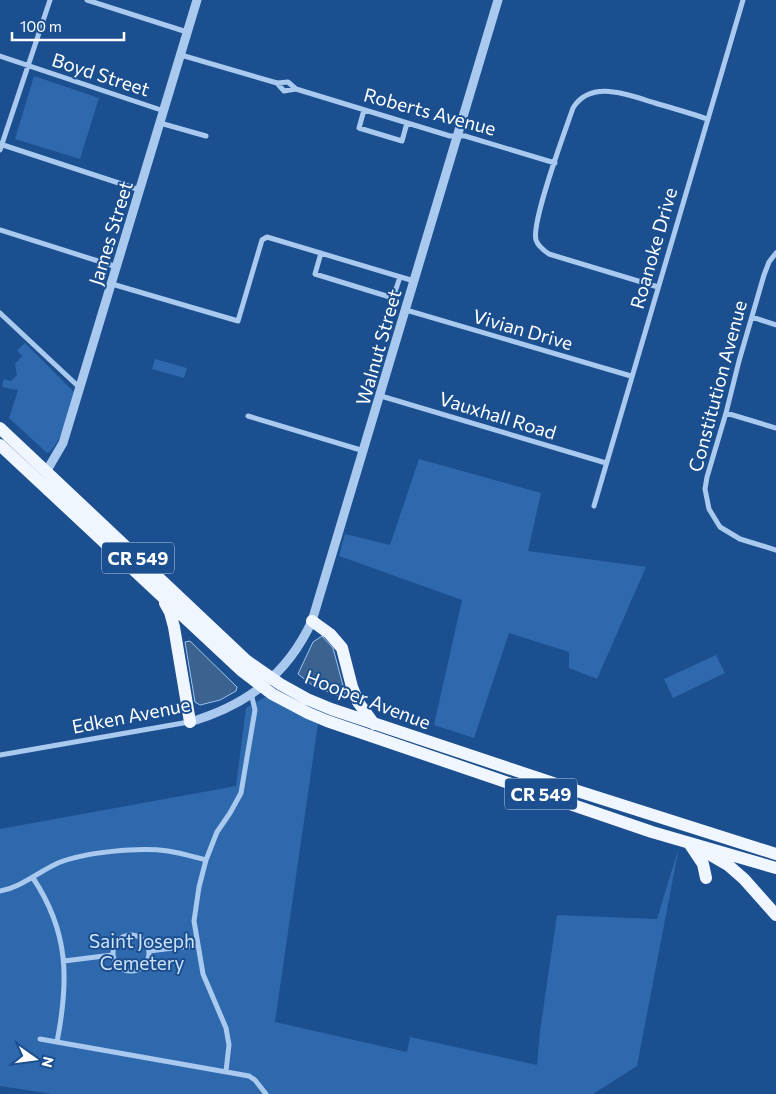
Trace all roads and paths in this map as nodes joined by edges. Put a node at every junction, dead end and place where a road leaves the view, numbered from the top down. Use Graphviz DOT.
graph roads {
  1 [pos="50,0"];
  2 [pos="87,0"];
  3 [pos="197,0"];
  4 [pos="498,0"];
  5 [pos="743,0"];
  6 [pos="187,32"];
  7 [pos="181,55"];
  8 [pos="0,56"];
  9 [pos="28,65"];
  10 [pos="276,83"];
  11 [pos="296,89"];
  12 [pos="364,110"];
  13 [pos="164,111"];
  14 [pos="708,119"];
  15 [pos="160,123"];
  16 [pos="408,123"];
  17 [pos="206,136"];
  18 [pos="458,137"];
  19 [pos="1,146"];
  20 [pos="555,163"];
  21 [pos="140,190"];
  22 [pos="0,230"];
  23 [pos="321,253"];
  24 [pos="776,253"];
  25 [pos="117,267"];
  26 [pos="400,277"];
  27 [pos="414,281"];
  28 [pos="112,284"];
  29 [pos="658,287"];
  30 [pos="406,310"];
  31 [pos="0,313"];
  32 [pos="752,318"];
  33 [pos="776,325"];
  34 [pos="631,376"];
  35 [pos="80,388"];
  36 [pos="381,396"];
  37 [pos="726,413"];
  38 [pos="248,416"];
  39 [pos="0,428"];
  40 [pos="776,428"];
  41 [pos="0,445"];
  42 [pos="364,451"];
  43 [pos="606,463"];
  44 [pos="46,472"];
  45 [pos="594,506"];
  46 [pos="776,550"];
  47 [pos="161,596"];
  48 [pos="312,621"];
  49 [pos="261,686"];
  50 [pos="190,722"];
  51 [pos="374,724"];
  52 [pos="0,755"];
  53 [pos="568,788"];
  54 [pos="662,835"];
  55 [pos="689,843"];
  56 [pos="776,854"];
  57 [pos="206,860"];
  58 [pos="776,868"];
  59 [pos="33,878"];
  60 [pos="706,878"];
  61 [pos="0,892"];
  62 [pos="776,915"];
  63 [pos="198,945"];
  64 [pos="149,951"];
  65 [pos="112,955"];
  66 [pos="64,961"];
  67 [pos="40,1039"];
  68 [pos="57,1042"];
  69 [pos="226,1071"];
  70 [pos="266,1094"];
  1 -- 9 [label="street"];
  2 -- 6 [label="street"];
  3 -- 6 [label="street, James Street"];
  4 -- 18 [label="street, Walnut Street"];
  5 -- 14 [label="street, Roanoke Drive"];
  6 -- 7 [label="street, James Street"];
  7 -- 10 [label="street, Roberts Avenue"];
  7 -- 13 [label="street, James Street"];
  8 -- 9 [label="street, Boyd Street"];
  9 -- 13 [label="street, Boyd Street"];
  9 -- 19 [label="street"];
  10 -- 11 [label="street, Roberts Avenue"];
  10 -- 11 [label="street, Roberts Avenue"];
  11 -- 12 [label="street, Roberts Avenue"];
  12 -- 16 [label="street, Roberts Avenue"];
  12 -- 16 [label="street"];
  13 -- 15 [label="street, James Street"];
  14 -- 20 [label="street"];
  14 -- 29 [label="street, Roanoke Drive"];
  15 -- 17 [label="street"];
  15 -- 21 [label="street, James Street"];
  16 -- 18 [label="street, Roberts Avenue"];
  18 -- 20 [label="street, Roberts Avenue"];
  18 -- 27 [label="street, Walnut Street"];
  19 -- 21 [label="street"];
  20 -- 29 [label="street"];
  21 -- 25 [label="street, James Street"];
  22 -- 25 [label="street"];
  23 -- 26 [label="street"];
  23 -- 26 [label="street"];
  23 -- 28 [label="street"];
  24 -- 32 [label="street, Constitution Avenue"];
  25 -- 28 [label="street, James Street"];
  26 -- 27 [label="street"];
  27 -- 30 [label="street, Walnut Street"];
  28 -- 35 [label="street, James Street"];
  29 -- 34 [label="street, Roanoke Drive"];
  30 -- 34 [label="street, Vivian Drive"];
  30 -- 36 [label="street, Walnut Street"];
  31 -- 35 [label="street"];
  32 -- 33 [label="street"];
  32 -- 37 [label="street, Constitution Avenue"];
  34 -- 43 [label="street, Roanoke Drive"];
  35 -- 44 [label="street, James Street"];
  36 -- 42 [label="street, Walnut Street"];
  36 -- 43 [label="street, Vauxhall Road"];
  37 -- 40 [label="street"];
  37 -- 46 [label="street, Constitution Avenue"];
  38 -- 42 [label="street"];
  39 -- 44 [label="main road, Hooper Avenue / CR 549"];
  41 -- 47 [label="main road, Hooper Avenue / CR 549"];
  42 -- 48 [label="street, Walnut Street"];
  43 -- 45 [label="street, Roanoke Drive"];
  44 -- 49 [label="main road, Hooper Avenue / CR 549"];
  47 -- 49 [label="main road, Hooper Avenue / CR 549"];
  47 -- 50 [label="main road"];
  48 -- 49 [label="street, Walnut Street"];
  48 -- 51 [label="main road"];
  49 -- 50 [label="street, Edken Avenue"];
  49 -- 51 [label="main road, Hooper Avenue / CR 549"];
  49 -- 54 [label="main road, Hooper Avenue / CR 549"];
  49 -- 57 [label="street"];
  50 -- 52 [label="street, Edken Avenue"];
  51 -- 53 [label="main road, Hooper Avenue / CR 549"];
  53 -- 54 [label="main road"];
  53 -- 56 [label="main road, Hooper Avenue / CR 549"];
  54 -- 55 [label="main road, Hooper Avenue / CR 549"];
  55 -- 58 [label="main road, Hooper Avenue / CR 549"];
  55 -- 60 [label="main road"];
  55 -- 62 [label="main road"];
  57 -- 59 [label="street"];
  57 -- 63 [label="street"];
  59 -- 61 [label="street"];
  59 -- 66 [label="street"];
  63 -- 64 [label="street"];
  63 -- 69 [label="street"];
  64 -- 65 [label="street"];
  64 -- 65 [label="street"];
  65 -- 66 [label="street"];
  66 -- 68 [label="street"];
  67 -- 68 [label="street"];
  68 -- 69 [label="street"];
  69 -- 70 [label="street"];
}
